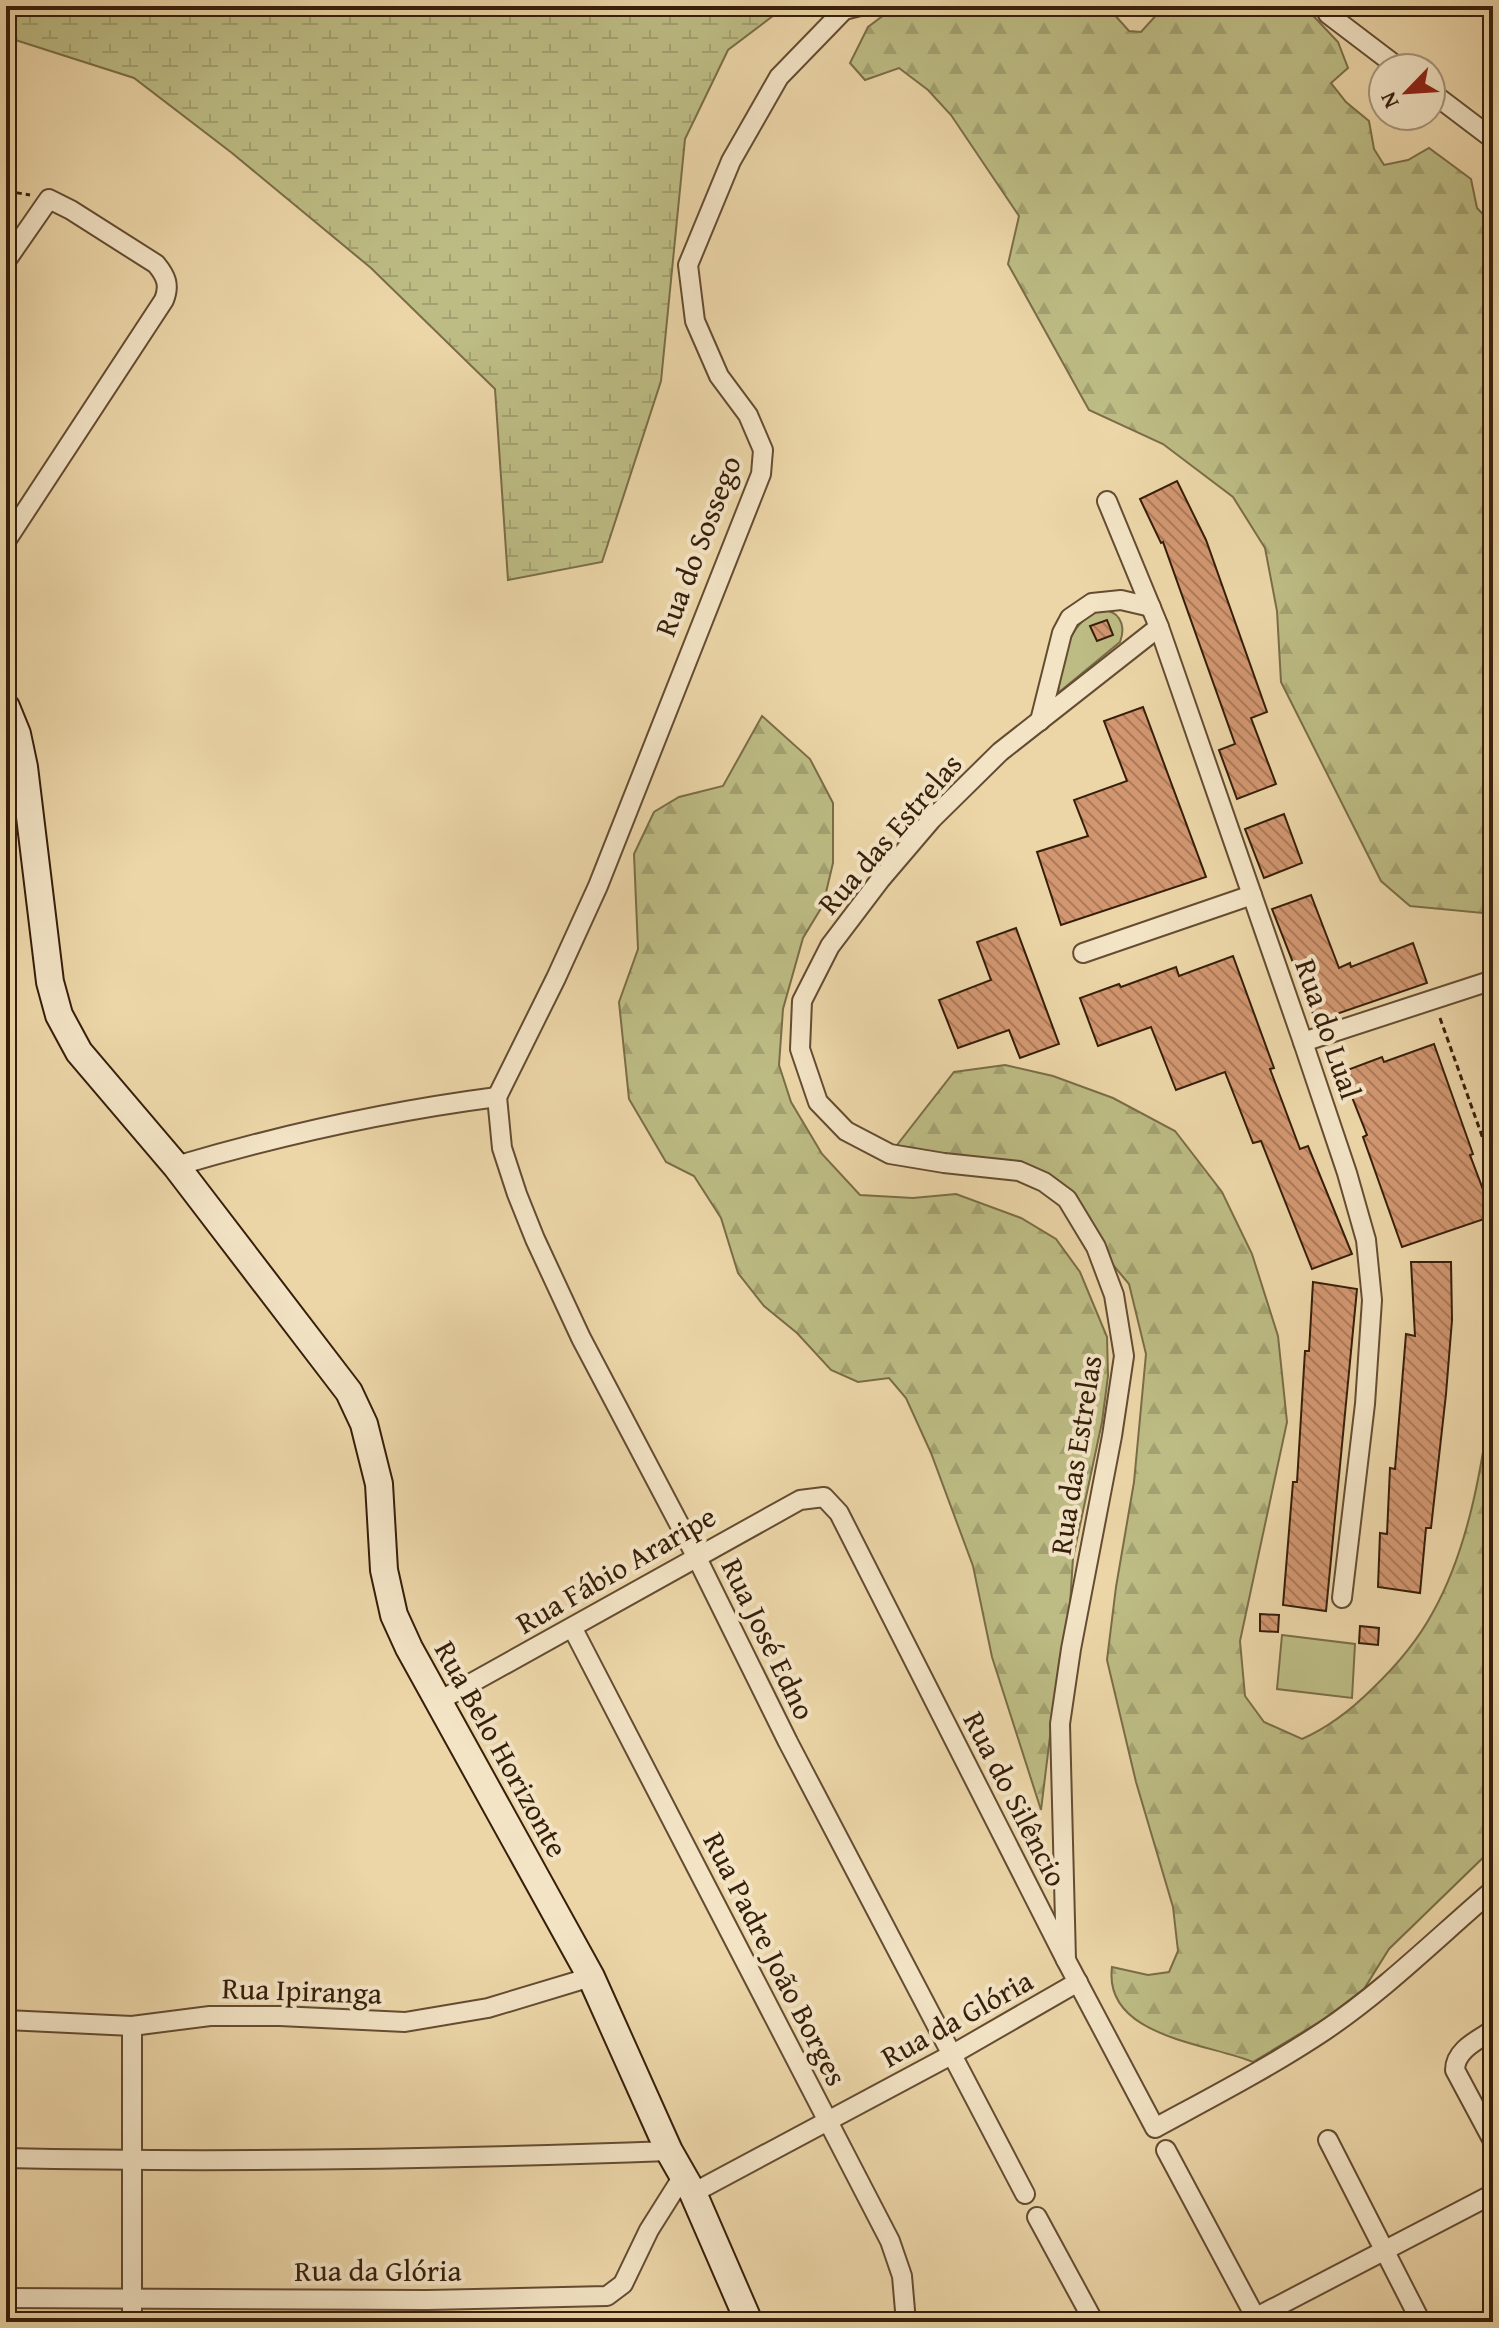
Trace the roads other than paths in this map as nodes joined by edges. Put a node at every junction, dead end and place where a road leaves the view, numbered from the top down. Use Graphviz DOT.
graph roads {
  1 [pos="860,6"];
  2 [pos="1324,6"];
  3 [pos="1378,52"];
  4 [pos="1447,104"];
  5 [pos="1493,139"];
  6 [pos="6,261"];
  7 [pos="1107,501"];
  8 [pos="6,541"];
  9 [pos="1151,607"];
  10 [pos="1159,627"];
  11 [pos="6,707"];
  12 [pos="1040,721"];
  13 [pos="16,781"];
  14 [pos="1252,895"];
  15 [pos="1083,953"];
  16 [pos="1493,980"];
  17 [pos="1303,1042"];
  18 [pos="497,1097"];
  19 [pos="176,1166"];
  20 [pos="824,1497"];
  21 [pos="696,1556"];
  22 [pos="1342,1598"];
  23 [pos="573,1629"];
  24 [pos="439,1701"];
  25 [pos="1493,1890"];
  26 [pos="1066,1960"];
  27 [pos="591,1977"];
  28 [pos="1078,1982"];
  29 [pos="6,2020"];
  30 [pos="132,2026"];
  31 [pos="1493,2030"];
  32 [pos="953,2054"];
  33 [pos="828,2123"];
  34 [pos="1328,2140"];
  35 [pos="1493,2141"];
  36 [pos="1166,2150"];
  37 [pos="669,2151"];
  38 [pos="6,2158"];
  39 [pos="134,2161"];
  40 [pos="688,2185"];
  41 [pos="1025,2194"];
  42 [pos="1493,2194"];
  43 [pos="1037,2217"];
  44 [pos="1382,2251"];
  45 [pos="6,2298"];
  46 [pos="131,2299"];
  47 [pos="1254,2320"];
  48 [pos="132,2322"];
  49 [pos="749,2322"];
  50 [pos="906,2322"];
  51 [pos="1094,2322"];
  52 [pos="1421,2322"];
  1 -- 18 [label="street, Rua do Sossego"];
  2 -- 3 [label="street"];
  4 -- 5 [label="street"];
  6 -- 8 [label="street"];
  7 -- 9 [label="street, Rua do Lual"];
  9 -- 10 [label="street, Rua do Lual"];
  9 -- 12 [label="street"];
  10 -- 12 [label="street, Rua das Estrelas"];
  10 -- 14 [label="street, Rua do Lual"];
  11 -- 13 [label="street, Rua Belo Horizonte"];
  12 -- 26 [label="street, Rua das Estrelas"];
  13 -- 19 [label="street, Rua Belo Horizonte"];
  14 -- 15 [label="street"];
  14 -- 17 [label="street, Rua do Lual"];
  16 -- 17 [label="street"];
  17 -- 22 [label="street, Rua do Lual"];
  18 -- 19 [label="street"];
  18 -- 21 [label="street, Rua José Edno"];
  19 -- 24 [label="street, Rua Belo Horizonte"];
  20 -- 21 [label="street, Rua Fábio Araripe"];
  20 -- 26 [label="street, Rua do Silêncio"];
  21 -- 23 [label="street, Rua Fábio Araripe"];
  21 -- 32 [label="street, Rua José Edno"];
  23 -- 24 [label="street, Rua Fábio Araripe"];
  23 -- 33 [label="street, Rua Padre João Borges"];
  24 -- 27 [label="street, Rua Belo Horizonte"];
  25 -- 28 [label="street, Rua do Silêncio"];
  26 -- 28 [label="street, Rua do Silêncio"];
  27 -- 30 [label="street, Rua Ipiranga"];
  27 -- 37 [label="street, Rua Belo Horizonte"];
  28 -- 32 [label="street, Rua da Glória"];
  29 -- 30 [label="street, Rua Ipiranga"];
  30 -- 39 [label="street"];
  31 -- 35 [label="street"];
  32 -- 33 [label="street, Rua da Glória"];
  32 -- 41 [label="street, Rua José Edno"];
  33 -- 40 [label="street, Rua da Glória"];
  33 -- 50 [label="street, Rua Padre João Borges"];
  34 -- 44 [label="street"];
  36 -- 47 [label="street"];
  37 -- 39 [label="street"];
  37 -- 40 [label="street, Rua Belo Horizonte"];
  38 -- 39 [label="street"];
  39 -- 46 [label="street"];
  40 -- 46 [label="street, Rua da Glória"];
  40 -- 49 [label="street, Rua Belo Horizonte"];
  42 -- 44 [label="street"];
  43 -- 51 [label="street"];
  44 -- 47 [label="street"];
  44 -- 52 [label="street"];
  45 -- 46 [label="street, Rua da Glória"];
  46 -- 48 [label="street"];
}
